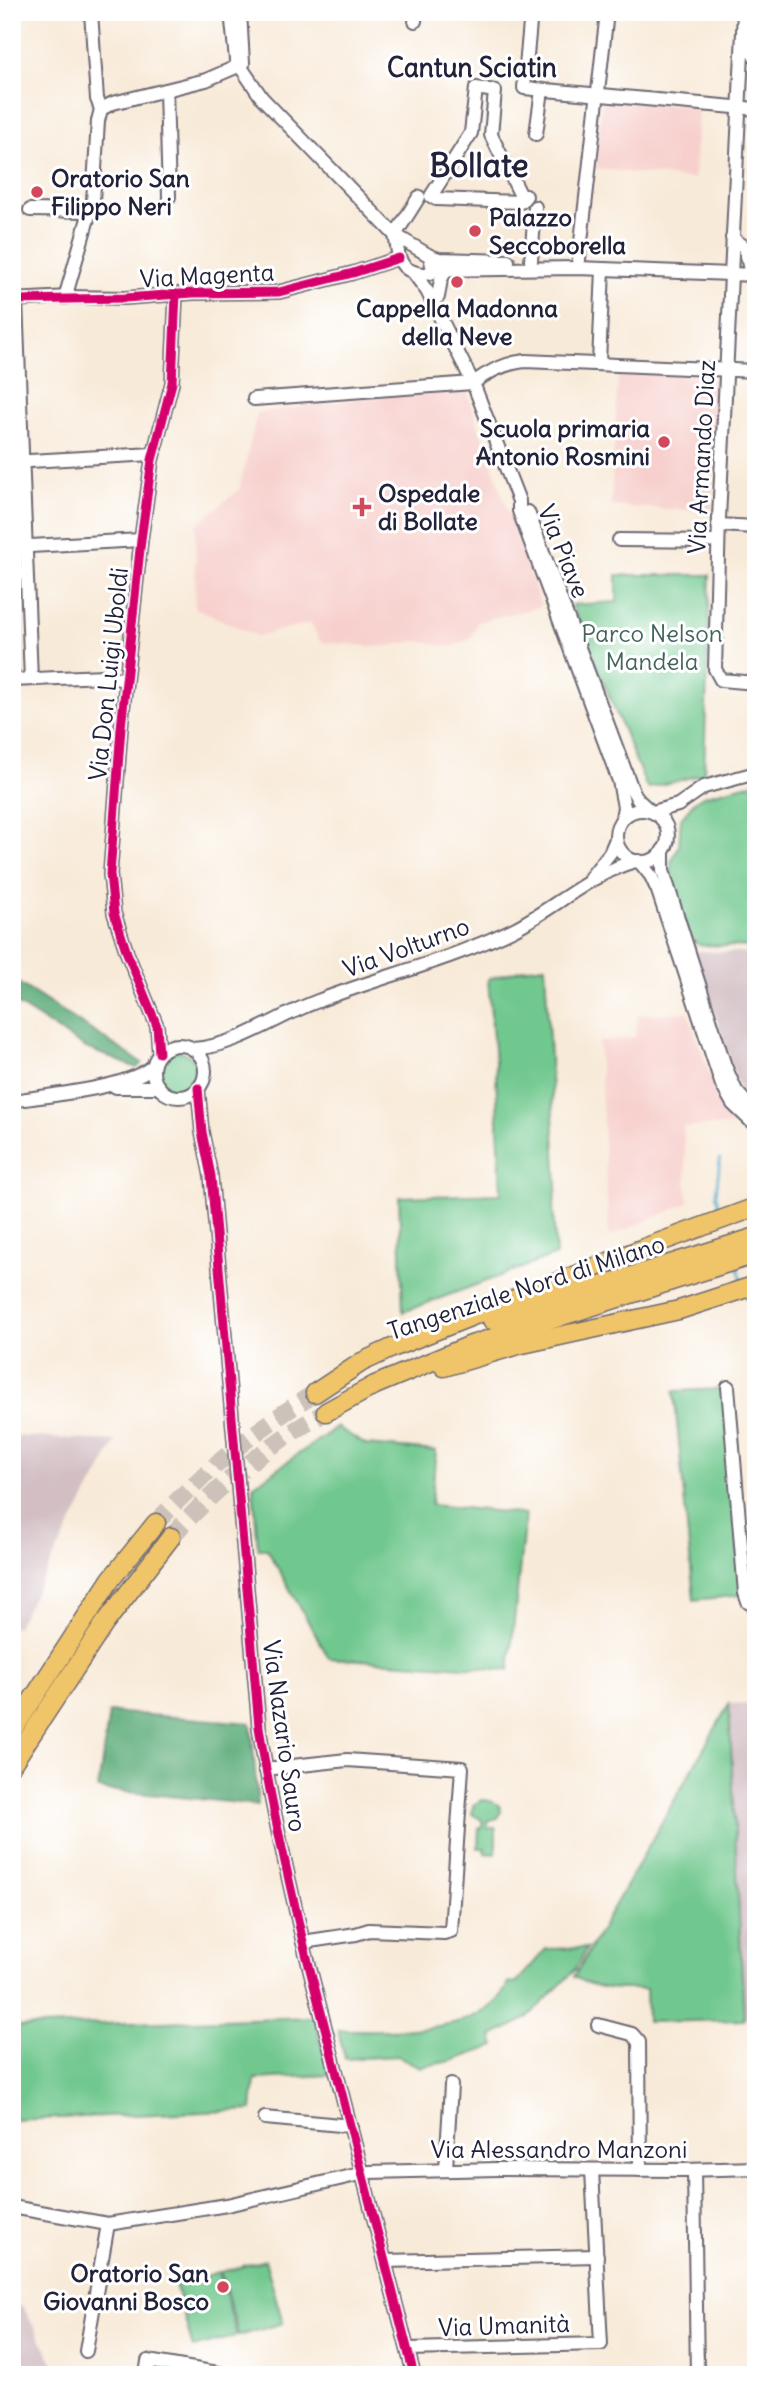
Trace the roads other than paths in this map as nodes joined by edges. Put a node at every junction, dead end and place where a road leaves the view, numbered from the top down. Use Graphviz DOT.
graph roads {
  1 [pos="91,12"];
  2 [pos="231,12"];
  3 [pos="240,12"];
  4 [pos="531,12"];
  5 [pos="607,12"];
  6 [pos="744,12"];
  7 [pos="743,40"];
  8 [pos="756,58"];
  9 [pos="242,68"];
  10 [pos="166,90"];
  11 [pos="542,90"];
  12 [pos="597,94"];
  13 [pos="739,107"];
  14 [pos="101,109"];
  15 [pos="756,109"];
  16 [pos="536,134"];
  17 [pos="491,135"];
  18 [pos="169,197"];
  19 [pos="419,197"];
  20 [pos="535,207"];
  21 [pos="30,210"];
  22 [pos="90,211"];
  23 [pos="756,234"];
  24 [pos="395,235"];
  25 [pos="738,240"];
  26 [pos="404,252"];
  27 [pos="430,256"];
  28 [pos="531,261"];
  29 [pos="578,268"];
  30 [pos="447,269"];
  31 [pos="603,269"];
  32 [pos="413,272"];
  33 [pos="432,272"];
  34 [pos="730,274"];
  35 [pos="753,275"];
  36 [pos="176,294"];
  37 [pos="438,297"];
  38 [pos="65,298"];
  39 [pos="14,300"];
  40 [pos="599,363"];
  41 [pos="726,369"];
  42 [pos="756,371"];
  43 [pos="473,383"];
  44 [pos="254,399"];
  45 [pos="153,454"];
  46 [pos="17,462"];
  47 [pos="519,501"];
  48 [pos="719,525"];
  49 [pos="756,527"];
  50 [pos="141,540"];
  51 [pos="619,540"];
  52 [pos="718,541"];
  53 [pos="19,547"];
  54 [pos="31,679"];
  55 [pos="12,680"];
  56 [pos="126,680"];
  57 [pos="756,683"];
  58 [pos="756,773"];
  59 [pos="678,806"];
  60 [pos="651,811"];
  61 [pos="622,818"];
  62 [pos="668,835"];
  63 [pos="616,839"];
  64 [pos="663,850"];
  65 [pos="637,861"];
  66 [pos="588,881"];
  67 [pos="156,1026"];
  68 [pos="232,1041"];
  69 [pos="179,1045"];
  70 [pos="194,1049"];
  71 [pos="159,1053"];
  72 [pos="153,1066"];
  73 [pos="205,1070"];
  74 [pos="95,1087"];
  75 [pos="159,1087"];
  76 [pos="198,1088"];
  77 [pos="180,1097"];
  78 [pos="12,1101"];
  79 [pos="756,1114"];
  80 [pos="756,1126"];
  81 [pos="202,1132"];
  82 [pos="756,1207"];
  83 [pos="751,1247"];
  84 [pos="727,1255"];
  85 [pos="747,1288"];
  86 [pos="728,1387"];
  87 [pos="156,1523"];
  88 [pos="172,1538"];
  89 [pos="756,1606"];
  90 [pos="12,1731"];
  91 [pos="12,1764"];
  92 [pos="265,1769"];
  93 [pos="303,1942"];
  94 [pos="598,2025"];
  95 [pos="451,2085"];
  96 [pos="265,2118"];
  97 [pos="351,2126"];
  98 [pos="756,2168"];
  99 [pos="446,2169"];
  100 [pos="592,2170"];
  101 [pos="640,2170"];
  102 [pos="694,2170"];
  103 [pos="362,2173"];
  104 [pos="12,2207"];
  105 [pos="108,2224"];
  106 [pos="597,2256"];
  107 [pos="385,2261"];
  108 [pos="408,2349"];
  109 [pos="86,2351"];
  110 [pos="146,2375"];
  111 [pos="229,2375"];
  112 [pos="414,2375"];
  113 [pos="698,2375"];
  1 -- 14 [label="street"];
  2 -- 9 [label="street"];
  3 -- 9 [label="street"];
  4 -- 11 [label="street"];
  5 -- 12 [label="street"];
  6 -- 7 [label="street, Via Armando Diaz"];
  7 -- 8 [label="street"];
  7 -- 13 [label="street, Via Armando Diaz"];
  9 -- 10 [label="street"];
  9 -- 24 [label="street"];
  10 -- 14 [label="street"];
  10 -- 18 [label="street"];
  11 -- 12 [label="street"];
  11 -- 16 [label="street"];
  12 -- 13 [label="street"];
  12 -- 29 [label="street"];
  13 -- 15 [label="street"];
  13 -- 25 [label="street, Via Armando Diaz"];
  14 -- 22 [label="street"];
  17 -- 17 [label="street"];
  19 -- 24 [label="street"];
  20 -- 28 [label="street"];
  21 -- 22 [label="street"];
  22 -- 38 [label="street"];
  23 -- 25 [label="street"];
  24 -- 26 [label="street"];
  25 -- 34 [label="street, Via Armando Diaz"];
  25 -- 35 [label="street, Via Armando Diaz"];
  26 -- 27 [label="street"];
  26 -- 32 [label="street"];
  26 -- 36 [label="street, Via Magenta"];
  27 -- 28 [label="street"];
  27 -- 33 [label="street"];
  28 -- 29 [label="street"];
  29 -- 30 [label="street"];
  29 -- 31 [label="street"];
  30 -- 33 [label="street"];
  30 -- 37 [label="street"];
  31 -- 34 [label="street"];
  31 -- 40 [label="street"];
  32 -- 33 [label="street"];
  32 -- 43 [label="street, Via Piave"];
  33 -- 37 [label="street, Via Piave"];
  34 -- 35 [label="street"];
  34 -- 41 [label="street, Via Armando Diaz"];
  36 -- 38 [label="street, Via Magenta"];
  36 -- 45 [label="street, Via Don Luigi Uboldi"];
  37 -- 43 [label="street, Via Piave"];
  38 -- 39 [label="street, Via Magenta"];
  39 -- 46 [label="street"];
  40 -- 41 [label="street"];
  40 -- 43 [label="street"];
  41 -- 42 [label="street"];
  41 -- 48 [label="street, Via Armando Diaz"];
  43 -- 44 [label="street"];
  43 -- 47 [label="street, Via Piave"];
  45 -- 46 [label="street"];
  45 -- 50 [label="street, Via Don Luigi Uboldi"];
  46 -- 53 [label="street"];
  47 -- 60 [label="street, Via Piave"];
  47 -- 61 [label="street, Via Piave"];
  48 -- 49 [label="street"];
  48 -- 52 [label="street, Via Armando Diaz"];
  50 -- 53 [label="street"];
  50 -- 56 [label="street, Via Don Luigi Uboldi"];
  51 -- 52 [label="street"];
  52 -- 57 [label="street, Via Armando Diaz"];
  53 -- 54 [label="street"];
  54 -- 55 [label="street"];
  54 -- 56 [label="street"];
  56 -- 67 [label="street, Via Don Luigi Uboldi"];
  58 -- 59 [label="street"];
  59 -- 60 [label="street"];
  59 -- 62 [label="street"];
  60 -- 61 [label="street"];
  60 -- 62 [label="street"];
  61 -- 63 [label="street"];
  62 -- 64 [label="street"];
  63 -- 65 [label="street"];
  63 -- 66 [label="street, Via Volturno"];
  64 -- 65 [label="street"];
  64 -- 79 [label="street"];
  65 -- 66 [label="street, Via Volturno"];
  65 -- 80 [label="street"];
  66 -- 68 [label="street, Via Volturno"];
  67 -- 69 [label="street, Via Don Luigi Uboldi"];
  67 -- 71 [label="street, Via Don Luigi Uboldi"];
  68 -- 70 [label="street, Via Volturno"];
  68 -- 73 [label="street, Via Volturno"];
  69 -- 70 [label="street"];
  69 -- 71 [label="street"];
  70 -- 73 [label="street"];
  71 -- 72 [label="street"];
  72 -- 74 [label="street"];
  72 -- 75 [label="street"];
  73 -- 76 [label="street"];
  74 -- 75 [label="street"];
  74 -- 78 [label="street"];
  75 -- 77 [label="street"];
  76 -- 77 [label="street"];
  76 -- 81 [label="street, Via Nazario Sauro"];
  77 -- 81 [label="street, Via Nazario Sauro"];
  81 -- 92 [label="street, Via Nazario Sauro"];
  82 -- 84 [label="highway, Tangenziale Nord di Milano"];
  83 -- 84 [label="highway, Tangenziale Nord di Milano"];
  84 -- 85 [label="highway, Tangenziale Nord di Milano"];
  86 -- 89 [label="street"];
  87 -- 90 [label="highway"];
  88 -- 91 [label="highway"];
  92 -- 93 [label="street, Via Nazario Sauro"];
  92 -- 93 [label="street"];
  93 -- 97 [label="street, Via Nazario Sauro"];
  94 -- 101 [label="street"];
  95 -- 99 [label="street"];
  96 -- 97 [label="street"];
  97 -- 103 [label="street, Via Nazario Sauro"];
  98 -- 102 [label="street, Via Alessandro Manzoni"];
  99 -- 100 [label="street, Via Alessandro Manzoni"];
  99 -- 103 [label="street, Via Alessandro Manzoni"];
  100 -- 101 [label="street, Via Alessandro Manzoni"];
  100 -- 106 [label="street"];
  101 -- 102 [label="street, Via Alessandro Manzoni"];
  102 -- 113 [label="street"];
  103 -- 105 [label="street, Via Alessandro Manzoni"];
  103 -- 107 [label="street, Via Nazario Sauro"];
  104 -- 105 [label="street, Via Alessandro Manzoni"];
  105 -- 109 [label="street"];
  106 -- 107 [label="street"];
  106 -- 108 [label="street, Via Umanità"];
  107 -- 108 [label="street, Via Nazario Sauro"];
  108 -- 112 [label="street, Via Nazario Sauro"];
  110 -- 111 [label="street"];
}
